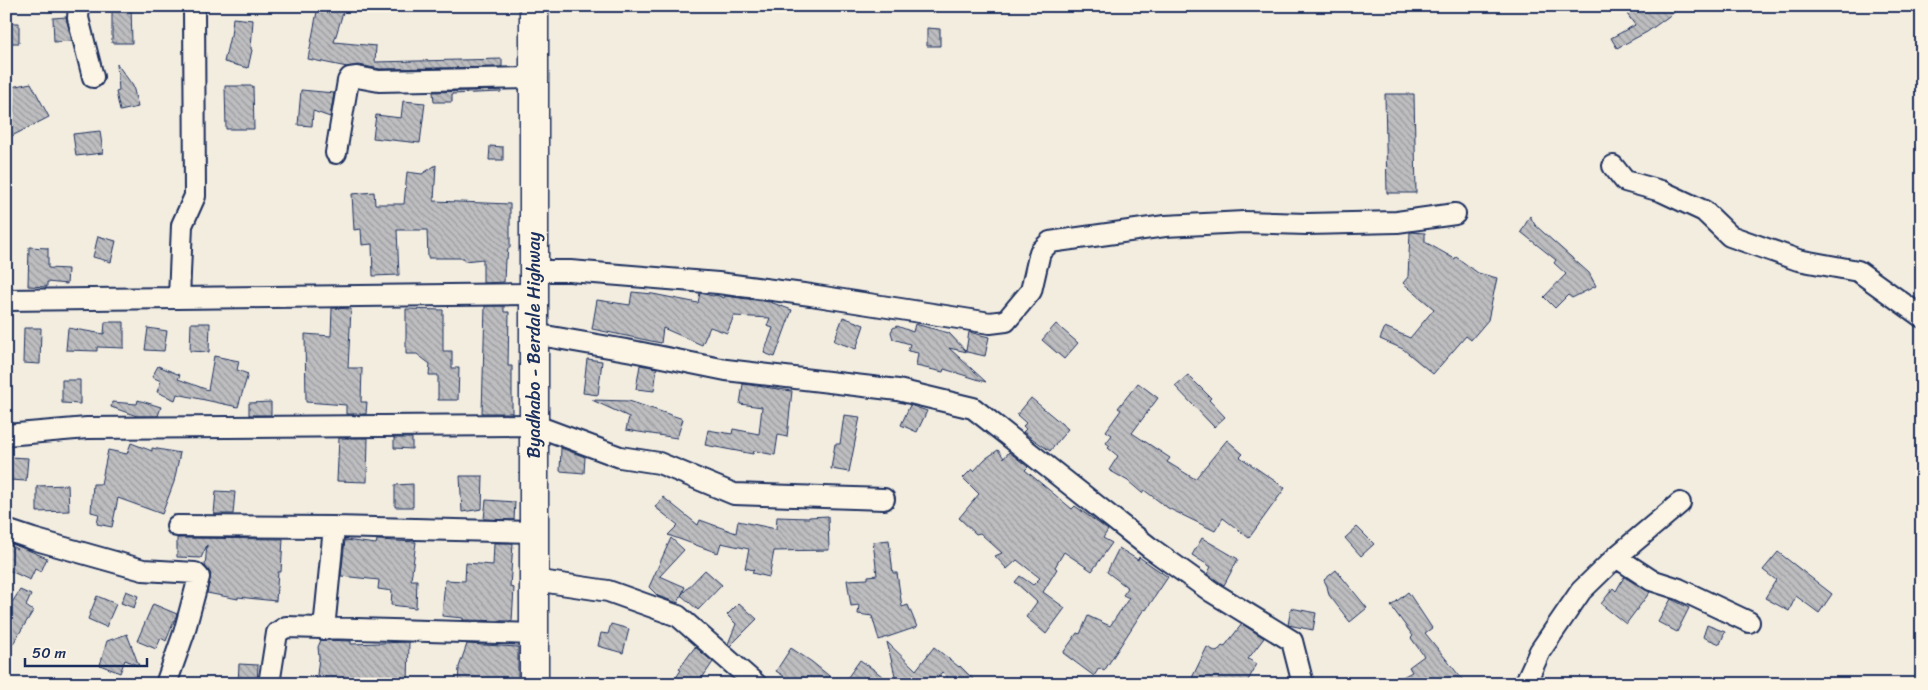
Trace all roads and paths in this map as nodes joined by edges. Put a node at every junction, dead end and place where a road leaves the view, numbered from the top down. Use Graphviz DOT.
graph roads {
  1 [pos="79,6"];
  2 [pos="194,6"];
  3 [pos="534,6"];
  4 [pos="93,77"];
  5 [pos="533,78"];
  6 [pos="336,152"];
  7 [pos="1613,166"];
  8 [pos="1454,214"];
  9 [pos="534,282"];
  10 [pos="179,298"];
  11 [pos="6,300"];
  12 [pos="1922,317"];
  13 [pos="534,334"];
  14 [pos="534,425"];
  15 [pos="6,435"];
  16 [pos="884,499"];
  17 [pos="1680,503"];
  18 [pos="177,526"];
  19 [pos="334,527"];
  20 [pos="6,530"];
  21 [pos="534,532"];
  22 [pos="1616,557"];
  23 [pos="534,580"];
  24 [pos="1749,622"];
  25 [pos="324,629"];
  26 [pos="534,634"];
  27 [pos="166,684"];
  28 [pos="269,684"];
  29 [pos="534,684"];
  30 [pos="756,684"];
  31 [pos="1303,684"];
  32 [pos="1525,684"];
  1 -- 4 [label="street"];
  2 -- 10 [label="street"];
  3 -- 5 [label="main road, Byadhabo - Berdale Highway"];
  5 -- 6 [label="street"];
  5 -- 9 [label="main road, Byadhabo - Berdale Highway"];
  7 -- 12 [label="street"];
  8 -- 9 [label="street"];
  9 -- 10 [label="street"];
  9 -- 13 [label="main road, Byadhabo - Berdale Highway"];
  10 -- 11 [label="street"];
  13 -- 14 [label="main road, Byadhabo - Berdale Highway"];
  13 -- 31 [label="street"];
  14 -- 15 [label="street"];
  14 -- 16 [label="street"];
  14 -- 21 [label="main road, Byadhabo - Berdale Highway"];
  17 -- 22 [label="street"];
  18 -- 19 [label="street"];
  19 -- 21 [label="street"];
  19 -- 25 [label="street"];
  20 -- 27 [label="street"];
  21 -- 23 [label="main road, Byadhabo - Berdale Highway"];
  22 -- 24 [label="street"];
  22 -- 32 [label="street"];
  23 -- 26 [label="main road, Byadhabo - Berdale Highway"];
  23 -- 30 [label="street"];
  25 -- 26 [label="street"];
  25 -- 28 [label="street"];
  26 -- 29 [label="main road, Byadhabo - Berdale Highway"];
}
